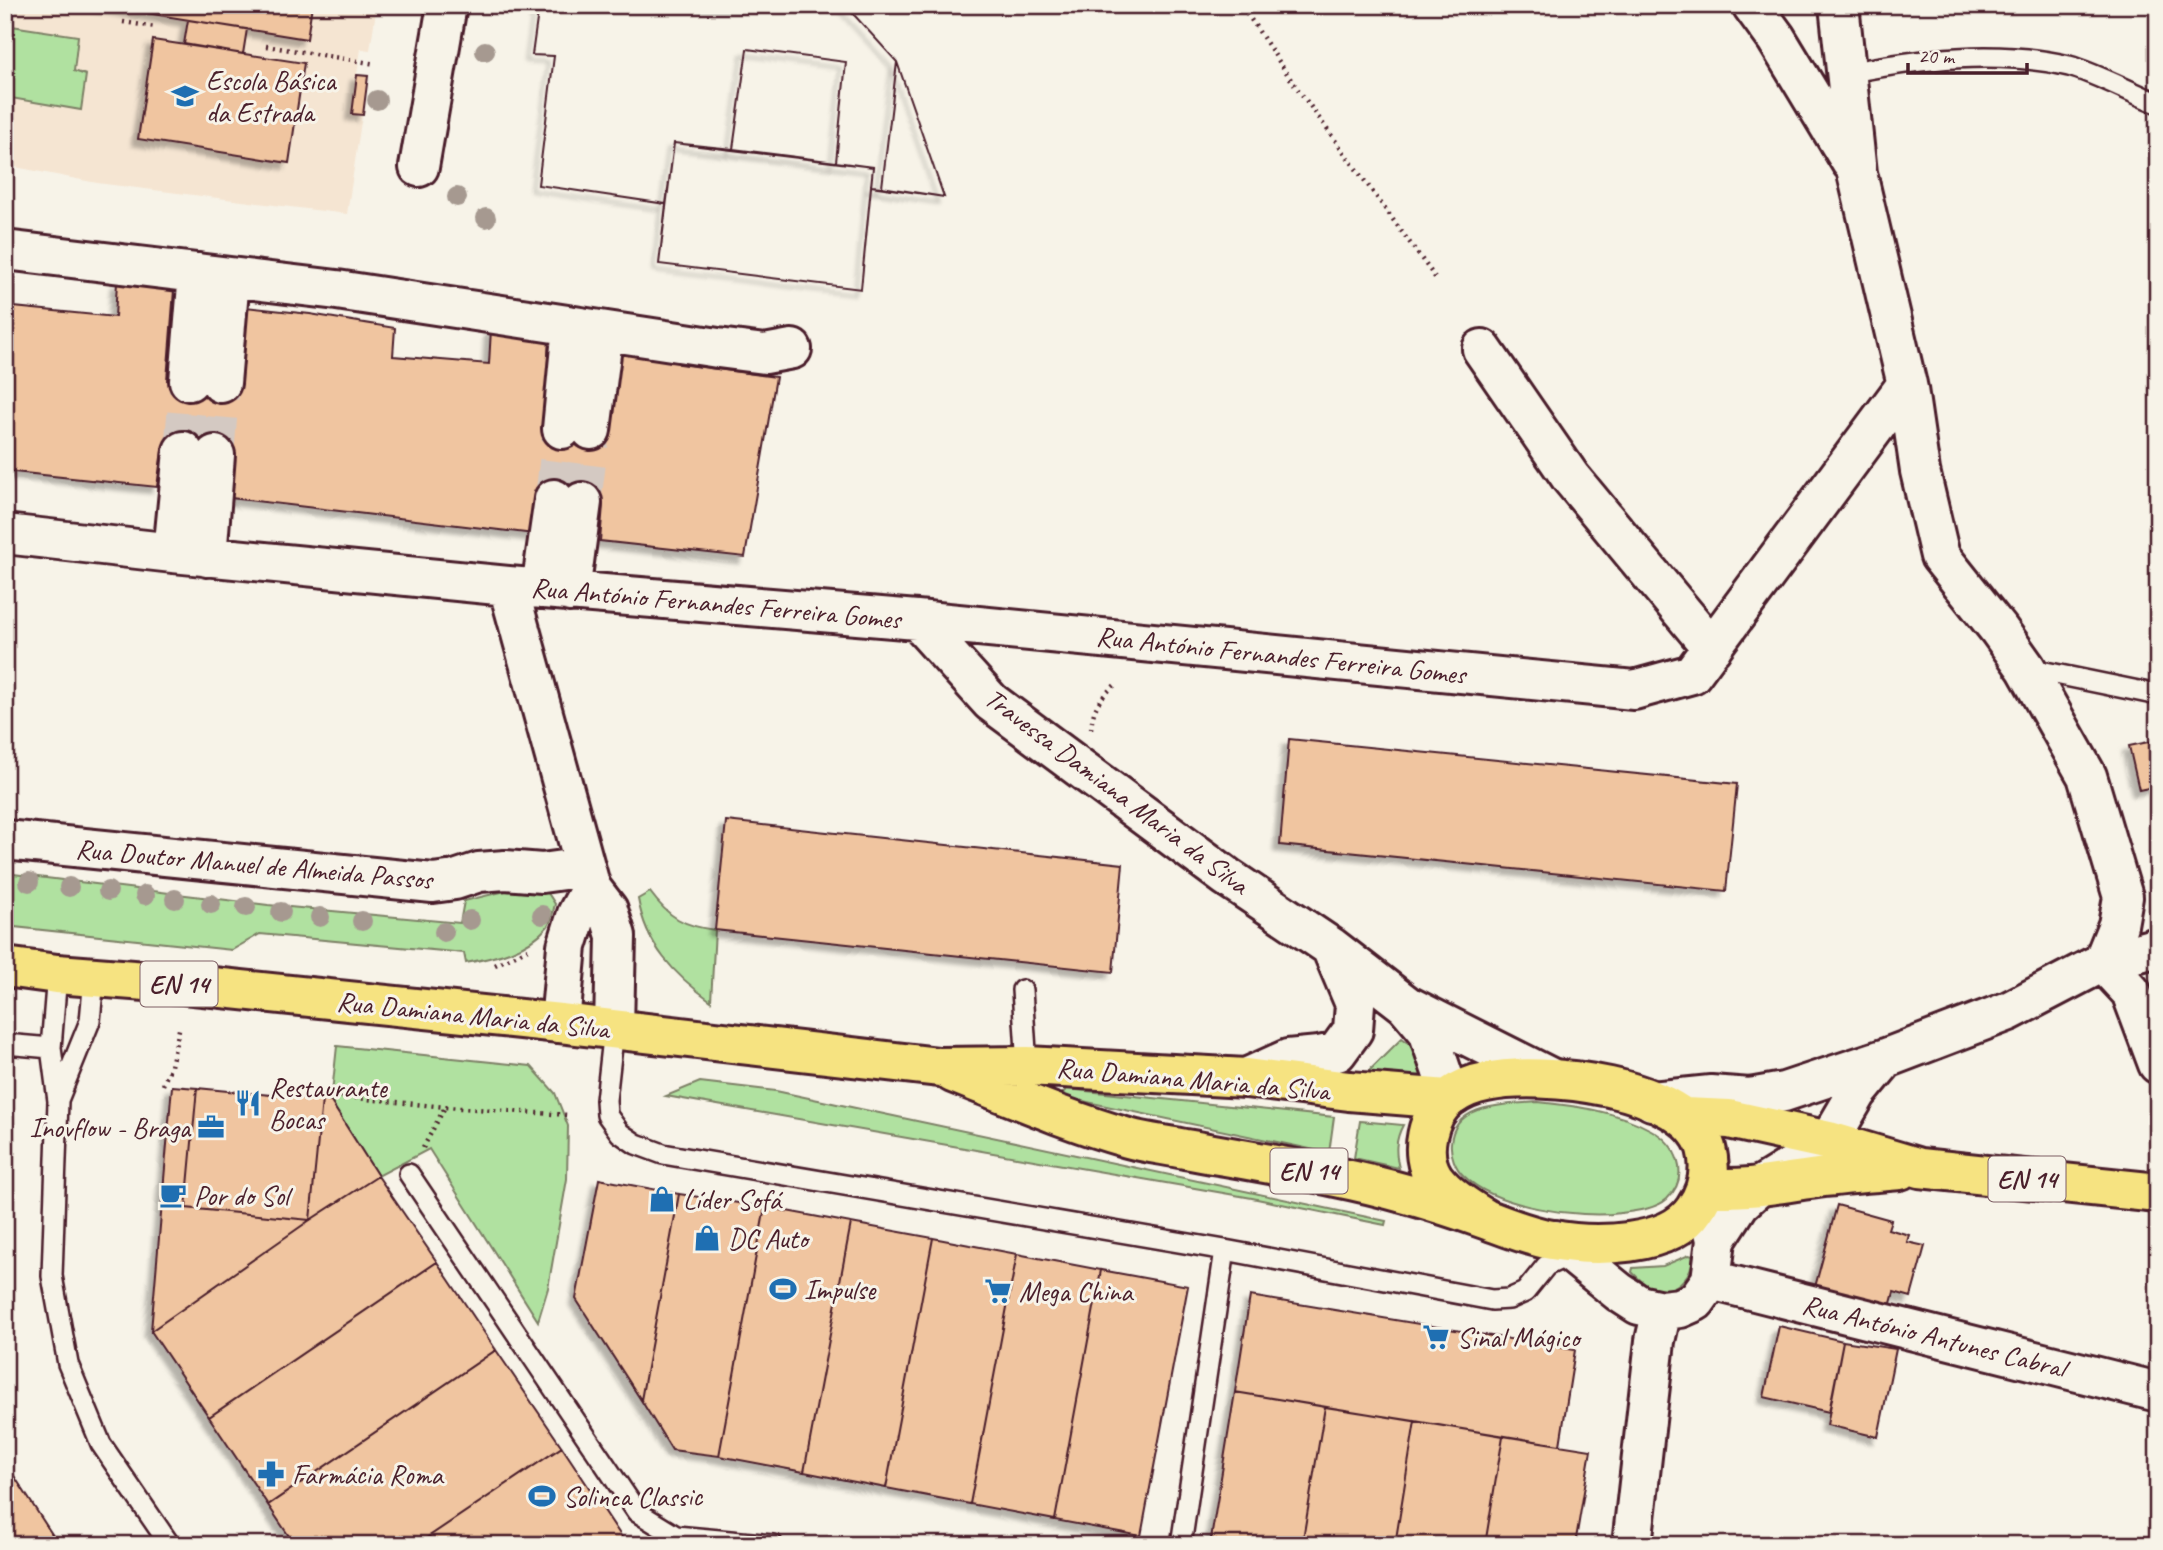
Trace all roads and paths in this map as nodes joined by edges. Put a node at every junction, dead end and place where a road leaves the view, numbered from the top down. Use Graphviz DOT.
graph roads {
  1 [pos="447,5"];
  2 [pos="1236,5"];
  3 [pos="1752,5"];
  4 [pos="1839,5"];
  5 [pos="123,22"];
  6 [pos="155,27"];
  7 [pos="266,47"];
  8 [pos="376,64"];
  9 [pos="1847,73"];
  10 [pos="2158,103"];
  11 [pos="419,167"];
  12 [pos="1857,173"];
  13 [pos="5,250"];
  14 [pos="214,276"];
  15 [pos="1437,280"];
  16 [pos="588,328"];
  17 [pos="792,349"];
  18 [pos="1482,349"];
  19 [pos="205,382"];
  20 [pos="1907,384"];
  21 [pos="576,430"];
  22 [pos="199,453"];
  23 [pos="568,501"];
  24 [pos="5,534"];
  25 [pos="190,555"];
  26 [pos="540,589"];
  27 [pos="917,620"];
  28 [pos="1712,648"];
  29 [pos="2025,668"];
  30 [pos="1115,685"];
  31 [pos="2158,695"];
  32 [pos="1091,730"];
  33 [pos="5,840"];
  34 [pos="588,877"];
  35 [pos="1331,947"];
  36 [pos="2158,947"];
  37 [pos="2103,962"];
  38 [pos="5,967"];
  39 [pos="76,976"];
  40 [pos="1022,990"];
  41 [pos="1406,1005"];
  42 [pos="560,1023"];
  43 [pos="180,1025"];
  44 [pos="614,1029"];
  45 [pos="5,1044"];
  46 [pos="51,1048"];
  47 [pos="1886,1058"];
  48 [pos="2158,1064"];
  49 [pos="1027,1066"];
  50 [pos="939,1067"];
  51 [pos="1246,1077"];
  52 [pos="1549,1077"];
  53 [pos="163,1085"];
  54 [pos="327,1095"];
  55 [pos="1450,1097"];
  56 [pos="58,1101"];
  57 [pos="445,1107"];
  58 [pos="1668,1109"];
  59 [pos="1048,1111"];
  60 [pos="569,1115"];
  61 [pos="1829,1141"];
  62 [pos="1920,1168"];
  63 [pos="409,1174"];
  64 [pos="1757,1188"];
  65 [pos="2158,1193"];
  66 [pos="1702,1196"];
  67 [pos="1484,1219"];
  68 [pos="1716,1241"];
  69 [pos="1565,1248"];
  70 [pos="1225,1250"];
  71 [pos="1711,1280"];
  72 [pos="1662,1310"];
  73 [pos="2158,1392"];
  74 [pos="765,1544"];
  75 [pos="170,1545"];
  76 [pos="1181,1545"];
  77 [pos="1632,1545"];
  1 -- 11 [label="street"];
  2 -- 15 [label="path"];
  3 -- 12 [label="street"];
  4 -- 9 [label="street"];
  5 -- 6 [label="path"];
  7 -- 8 [label="path"];
  9 -- 10 [label="lane"];
  9 -- 12 [label="street"];
  12 -- 20 [label="street"];
  13 -- 14 [label="street"];
  14 -- 16 [label="street"];
  14 -- 19 [label="street"];
  16 -- 17 [label="street"];
  16 -- 21 [label="street"];
  18 -- 28 [label="street"];
  20 -- 28 [label="street, Rua António Fernandes Ferreira Gomes"];
  20 -- 29 [label="street"];
  22 -- 25 [label="street"];
  23 -- 26 [label="street"];
  24 -- 25 [label="street, Rua António Fernandes Ferreira Gomes"];
  25 -- 26 [label="street, Rua António Fernandes Ferreira Gomes"];
  26 -- 27 [label="street, Rua António Fernandes Ferreira Gomes"];
  26 -- 34 [label="street, Rua António Fernandes Ferreira Gomes"];
  27 -- 28 [label="street, Rua António Fernandes Ferreira Gomes"];
  27 -- 35 [label="street, Travessa Damiana Maria da Silva"];
  29 -- 31 [label="lane"];
  29 -- 37 [label="street"];
  30 -- 32 [label="path"];
  33 -- 34 [label="street, Rua Doutor Manuel de Almeida Passos"];
  34 -- 42 [label="street"];
  34 -- 44 [label="street, Rua António Fernandes Ferreira Gomes"];
  35 -- 41 [label="street, Travessa Damiana Maria da Silva"];
  35 -- 51 [label="street"];
  36 -- 37 [label="street"];
  37 -- 47 [label="street"];
  37 -- 48 [label="street"];
  38 -- 39 [label="main road, Rua Damiana Maria da Silva / EN 14"];
  39 -- 42 [label="main road, Rua Damiana Maria da Silva / EN 14"];
  39 -- 46 [label="lane"];
  39 -- 56 [label="lane"];
  40 -- 49 [label="lane"];
  41 -- 52 [label="street, Travessa Damiana Maria da Silva"];
  41 -- 55 [label="street, Travessa Damiana Maria da Silva"];
  42 -- 44 [label="main road, Rua Damiana Maria da Silva / EN 14"];
  43 -- 53 [label="path"];
  44 -- 50 [label="main road, Rua Damiana Maria da Silva / EN 14"];
  44 -- 70 [label="lane"];
  45 -- 46 [label="lane"];
  46 -- 56 [label="lane"];
  47 -- 58 [label="street"];
  47 -- 61 [label="street"];
  49 -- 50 [label="main road, Rua Damiana Maria da Silva / EN 14"];
  49 -- 51 [label="main road, Rua Damiana Maria da Silva / EN 14"];
  49 -- 59 [label="lane"];
  50 -- 59 [label="main road, Rua Damiana Maria da Silva / EN 14"];
  51 -- 55 [label="main road, Rua Damiana Maria da Silva / EN 14"];
  52 -- 55 [label="main road, Rua Damiana Maria da Silva / EN 14"];
  52 -- 58 [label="main road, Rua Damiana Maria da Silva / EN 14"];
  54 -- 57 [label="path"];
  55 -- 67 [label="main road, Rua Damiana Maria da Silva / EN 14"];
  56 -- 75 [label="lane"];
  57 -- 60 [label="path"];
  57 -- 63 [label="path"];
  58 -- 61 [label="main road, Rua Damiana Maria da Silva / EN 14"];
  58 -- 66 [label="main road"];
  59 -- 67 [label="main road, Rua Damiana Maria da Silva / EN 14"];
  61 -- 62 [label="main road, Rua Damiana Maria da Silva / EN 14"];
  61 -- 64 [label="street"];
  62 -- 64 [label="main road, Rua Damiana Maria da Silva / EN 14"];
  62 -- 65 [label="main road, Rua Damiana Maria da Silva / EN 14"];
  63 -- 74 [label="lane"];
  64 -- 66 [label="main road, Rua Damiana Maria da Silva / EN 14"];
  64 -- 68 [label="street"];
  66 -- 68 [label="street"];
  66 -- 69 [label="main road, Rua Damiana Maria da Silva / EN 14"];
  67 -- 69 [label="main road, Rua Damiana Maria da Silva / EN 14"];
  68 -- 71 [label="street"];
  69 -- 70 [label="lane"];
  69 -- 72 [label="street"];
  70 -- 76 [label="lane"];
  71 -- 72 [label="street"];
  71 -- 73 [label="street, Rua António Antunes Cabral"];
  72 -- 77 [label="street"];
}
